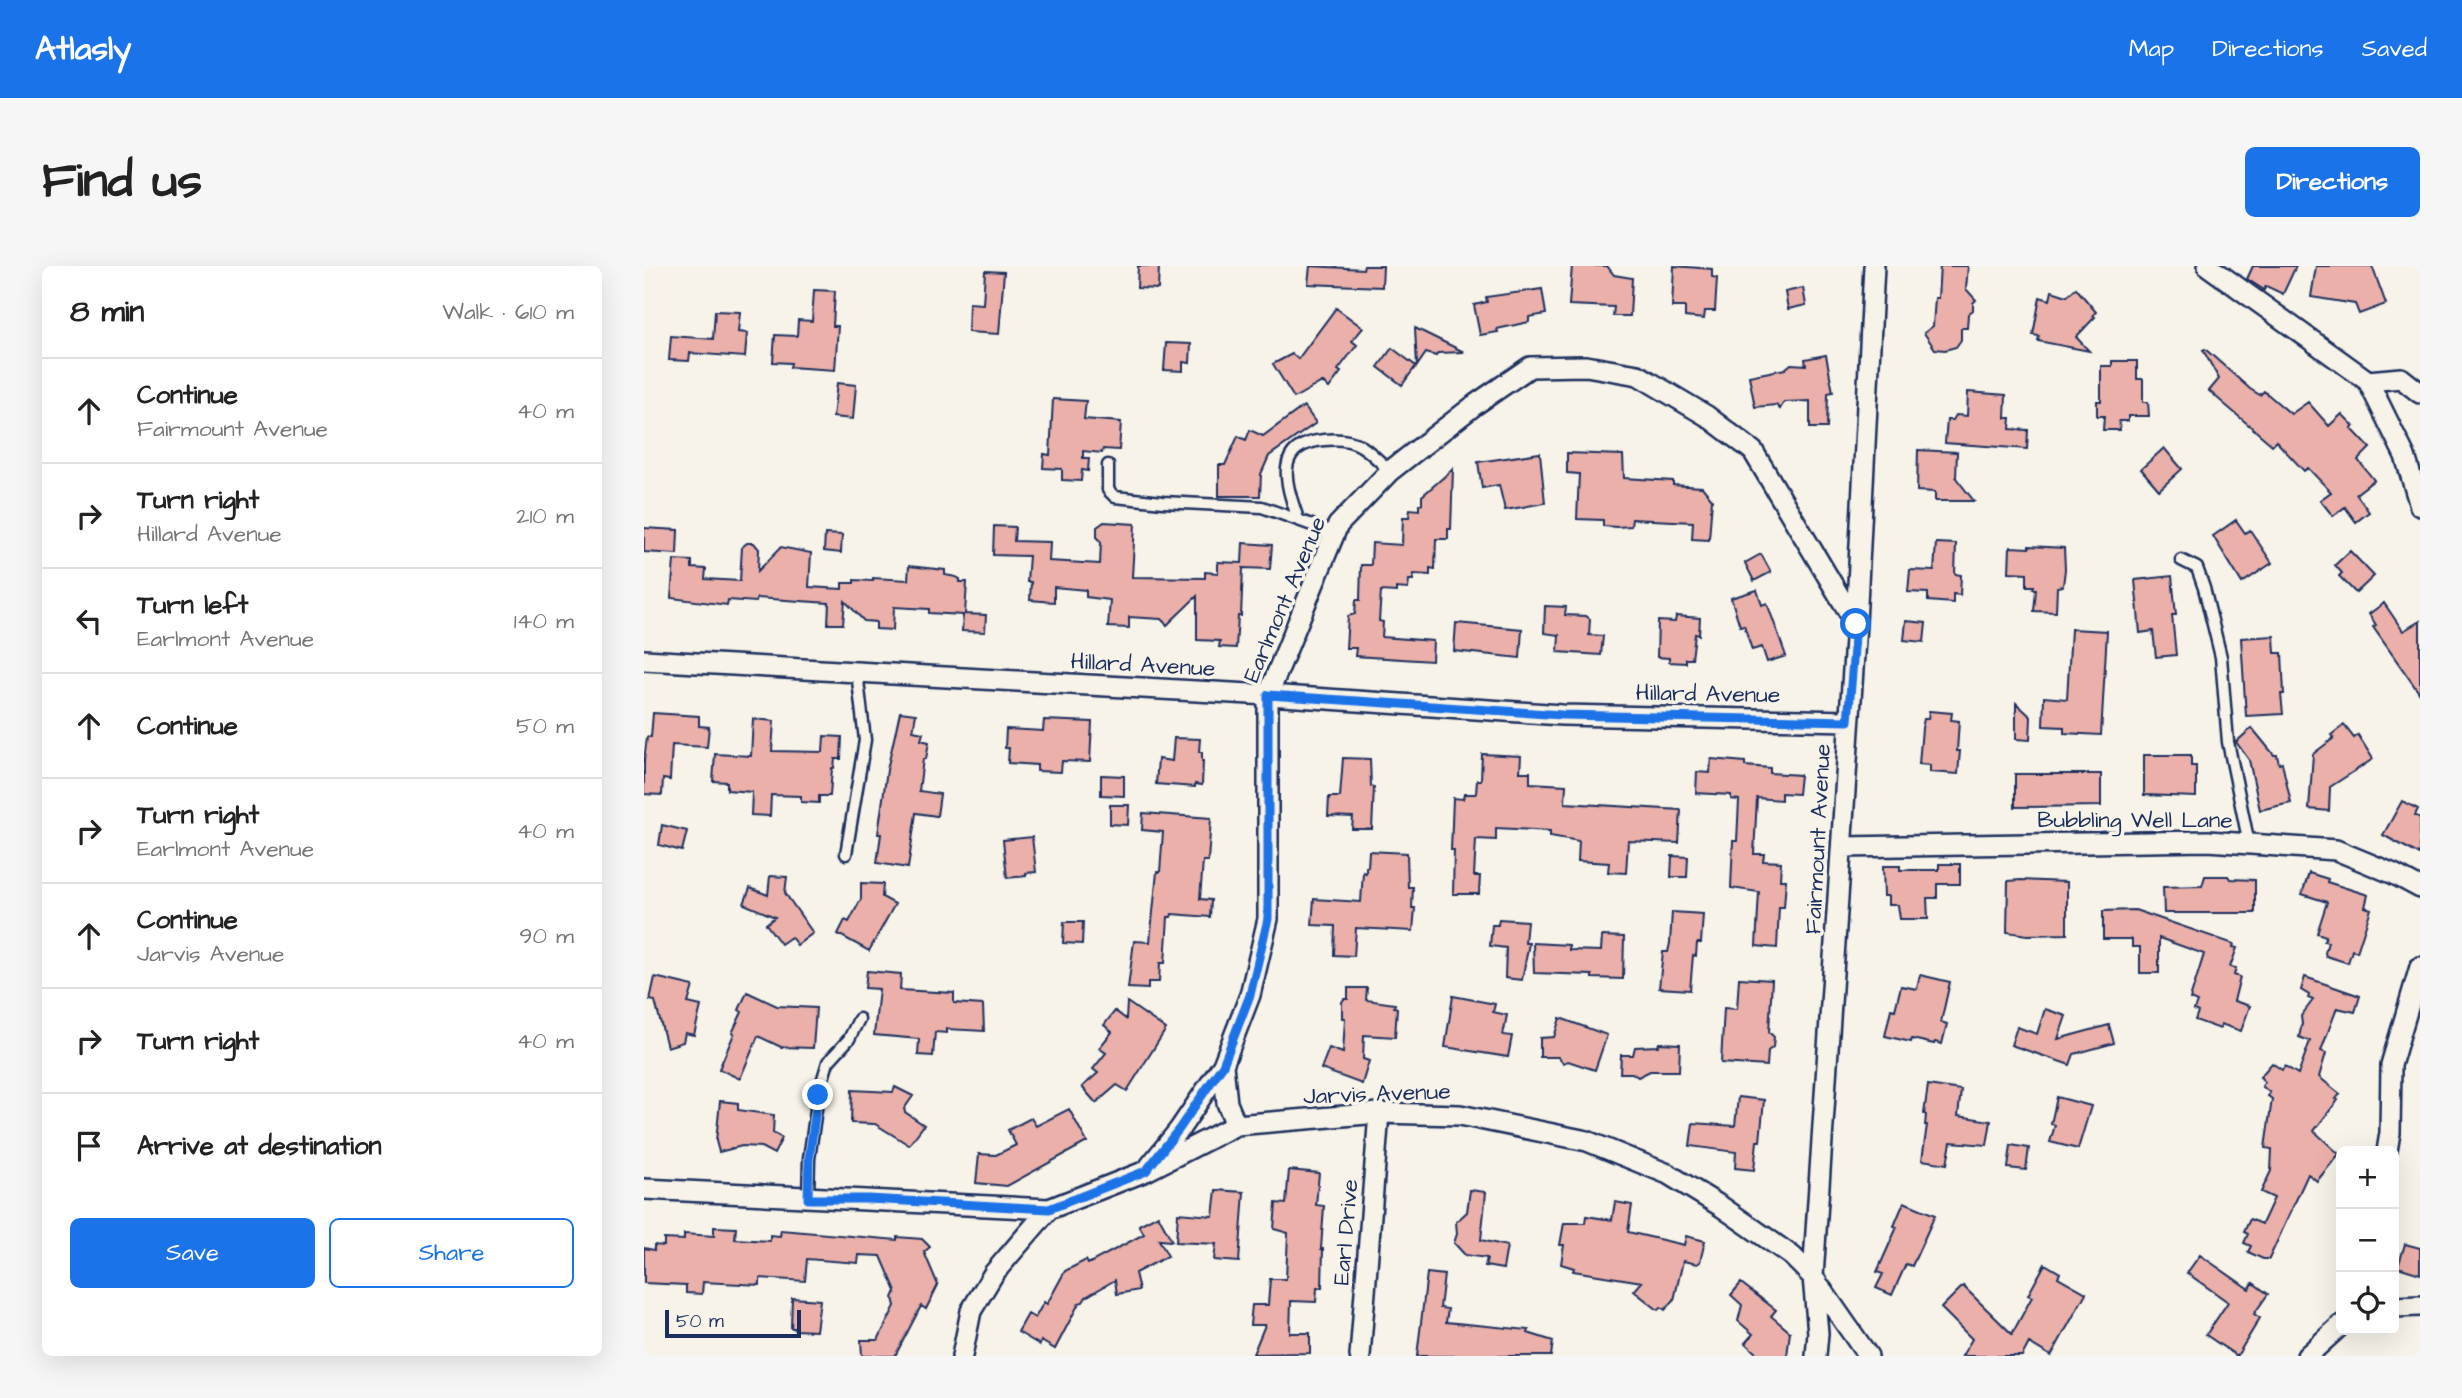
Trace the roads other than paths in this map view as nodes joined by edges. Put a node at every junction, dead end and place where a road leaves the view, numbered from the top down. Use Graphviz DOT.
graph roads {
  1 [pos="1874,266"];
  2 [pos="2208,266"];
  3 [pos="2368,381"];
  4 [pos="2420,393"];
  5 [pos="1108,465"];
  6 [pos="1390,471"];
  7 [pos="2420,506"];
  8 [pos="1298,519"];
  9 [pos="1334,533"];
  10 [pos="2181,560"];
  11 [pos="1856,624"];
  12 [pos="644,660"];
  13 [pos="856,672"];
  14 [pos="1268,695"];
  15 [pos="1848,721"];
  16 [pos="2249,844"];
  17 [pos="1842,847"];
  18 [pos="846,854"];
  19 [pos="2420,888"];
  20 [pos="2420,967"];
  21 [pos="859,1019"];
  22 [pos="1223,1065"];
  23 [pos="1379,1113"];
  24 [pos="1236,1125"];
  25 [pos="2388,1146"];
  26 [pos="1146,1171"];
  27 [pos="644,1189"];
  28 [pos="808,1199"];
  29 [pos="1049,1209"];
  30 [pos="1813,1277"];
  31 [pos="2420,1306"];
  32 [pos="2399,1307"];
  33 [pos="2336,1330"];
  34 [pos="962,1356"];
  35 [pos="1360,1356"];
  36 [pos="1816,1356"];
  37 [pos="1868,1356"];
  38 [pos="2307,1356"];
  1 -- 11 [label="street, Fairmount Avenue"];
  2 -- 3 [label="street"];
  3 -- 4 [label="street"];
  3 -- 7 [label="street"];
  5 -- 8 [label="lane"];
  6 -- 8 [label="lane"];
  6 -- 9 [label="street, Earlmont Avenue"];
  6 -- 11 [label="street, Earlmont Avenue"];
  8 -- 9 [label="lane"];
  9 -- 14 [label="street, Earlmont Avenue"];
  10 -- 16 [label="lane"];
  11 -- 15 [label="street, Fairmount Avenue"];
  12 -- 13 [label="street, Hillard Avenue"];
  13 -- 14 [label="street, Hillard Avenue"];
  13 -- 18 [label="lane"];
  14 -- 15 [label="street, Hillard Avenue"];
  14 -- 22 [label="street, Earlmont Avenue"];
  15 -- 17 [label="street, Fairmount Avenue"];
  16 -- 17 [label="street, Bubbling Well Lane"];
  16 -- 19 [label="street, Bubbling Well Lane"];
  17 -- 30 [label="street, Fairmount Avenue"];
  20 -- 25 [label="street"];
  21 -- 28 [label="lane"];
  22 -- 24 [label="street, Earlmont Avenue"];
  22 -- 26 [label="street"];
  23 -- 24 [label="street, Jarvis Avenue"];
  23 -- 30 [label="street, Jarvis Avenue"];
  23 -- 35 [label="street, Earl Drive"];
  24 -- 26 [label="street"];
  26 -- 29 [label="street"];
  27 -- 28 [label="street"];
  28 -- 29 [label="street"];
  29 -- 34 [label="street"];
  30 -- 36 [label="street"];
  30 -- 37 [label="street"];
  31 -- 32 [label="street"];
  33 -- 38 [label="street"];
}
